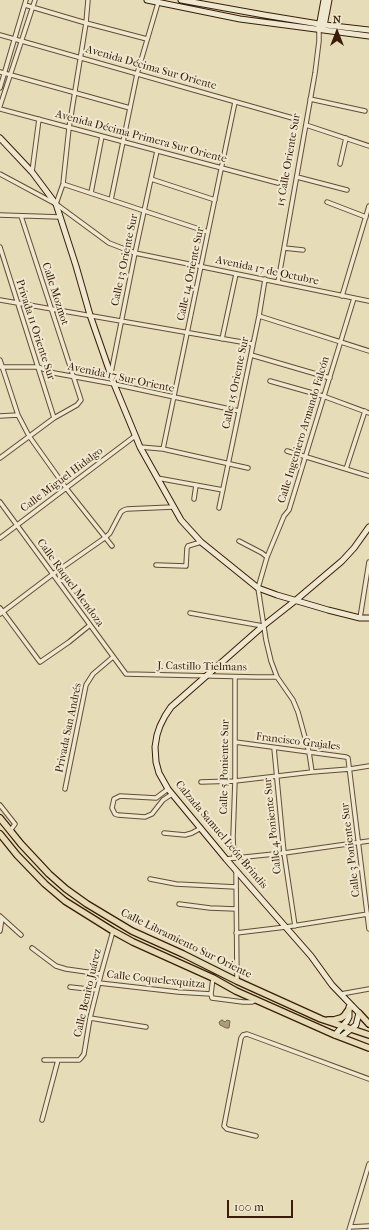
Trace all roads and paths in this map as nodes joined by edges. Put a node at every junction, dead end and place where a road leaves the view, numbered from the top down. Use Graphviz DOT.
graph roads {
  1 [pos="26,0"];
  2 [pos="35,0"];
  3 [pos="88,0"];
  4 [pos="147,0"];
  5 [pos="181,0"];
  6 [pos="324,0"];
  7 [pos="330,0"];
  8 [pos="158,1"];
  9 [pos="25,5"];
  10 [pos="32,6"];
  11 [pos="86,23"];
  12 [pos="321,27"];
  13 [pos="369,30"];
  14 [pos="0,35"];
  15 [pos="369,36"];
  16 [pos="15,39"];
  17 [pos="147,39"];
  18 [pos="21,41"];
  19 [pos="80,58"];
  20 [pos="2,73"];
  21 [pos="138,74"];
  22 [pos="10,75"];
  23 [pos="0,88"];
  24 [pos="75,93"];
  25 [pos="310,99"];
  26 [pos="235,102"];
  27 [pos="0,106"];
  28 [pos="130,108"];
  29 [pos="0,109"];
  30 [pos="365,111"];
  31 [pos="38,119"];
  32 [pos="296,119"];
  33 [pos="306,125"];
  34 [pos="69,128"];
  35 [pos="102,136"];
  36 [pos="0,138"];
  37 [pos="346,138"];
  38 [pos="123,142"];
  39 [pos="369,146"];
  40 [pos="157,151"];
  41 [pos="340,164"];
  42 [pos="222,168"];
  43 [pos="32,172"];
  44 [pos="0,174"];
  45 [pos="297,177"];
  46 [pos="151,179"];
  47 [pos="278,183"];
  48 [pos="63,184"];
  49 [pos="347,190"];
  50 [pos="91,193"];
  51 [pos="111,200"];
  52 [pos="215,200"];
  53 [pos="327,202"];
  54 [pos="56,204"];
  55 [pos="369,206"];
  56 [pos="144,211"];
  57 [pos="0,215"];
  58 [pos="21,216"];
  59 [pos="60,217"];
  60 [pos="366,217"];
  61 [pos="208,232"];
  62 [pos="0,247"];
  63 [pos="284,248"];
  64 [pos="302,250"];
  65 [pos="135,253"];
  66 [pos="201,267"];
  67 [pos="236,274"];
  68 [pos="265,280"];
  69 [pos="278,282"];
  70 [pos="342,296"];
  71 [pos="354,298"];
  72 [pos="0,300"];
  73 [pos="369,301"];
  74 [pos="17,303"];
  75 [pos="50,309"];
  76 [pos="90,315"];
  77 [pos="259,316"];
  78 [pos="121,321"];
  79 [pos="188,333"];
  80 [pos="222,339"];
  81 [pos="341,343"];
  82 [pos="253,344"];
  83 [pos="369,352"];
  84 [pos="251,355"];
  85 [pos="0,360"];
  86 [pos="1,367"];
  87 [pos="38,367"];
  88 [pos="111,373"];
  89 [pos="73,377"];
  90 [pos="330,378"];
  91 [pos="270,381"];
  92 [pos="114,384"];
  93 [pos="323,396"];
  94 [pos="174,398"];
  95 [pos="239,411"];
  96 [pos="367,412"];
  97 [pos="18,414"];
  98 [pos="0,416"];
  99 [pos="54,418"];
  100 [pos="29,436"];
  101 [pos="135,436"];
  102 [pos="140,447"];
  103 [pos="164,449"];
  104 [pos="287,451"];
  105 [pos="304,457"];
  106 [pos="0,458"];
  107 [pos="228,464"];
  108 [pos="248,468"];
  109 [pos="346,468"];
  110 [pos="369,476"];
  111 [pos="157,478"];
  112 [pos="196,485"];
  113 [pos="66,488"];
  114 [pos="223,490"];
  115 [pos="194,499"];
  116 [pos="0,502"];
  117 [pos="173,507"];
  118 [pos="219,508"];
  119 [pos="17,525"];
  120 [pos="369,527"];
  121 [pos="106,537"];
  122 [pos="0,538"];
  123 [pos="239,541"];
  124 [pos="201,542"];
  125 [pos="112,546"];
  126 [pos="266,557"];
  127 [pos="369,562"];
  128 [pos="156,565"];
  129 [pos="53,574"];
  130 [pos="258,588"];
  131 [pos="296,600"];
  132 [pos="0,608"];
  133 [pos="2,613"];
  134 [pos="190,613"];
  135 [pos="360,618"];
  136 [pos="369,618"];
  137 [pos="90,625"];
  138 [pos="263,626"];
  139 [pos="113,657"];
  140 [pos="126,674"];
  141 [pos="205,676"];
  142 [pos="277,676"];
  143 [pos="235,677"];
  144 [pos="235,742"];
  145 [pos="274,748"];
  146 [pos="309,752"];
  147 [pos="369,766"];
  148 [pos="350,769"];
  149 [pos="312,772"];
  150 [pos="277,776"];
  151 [pos="235,781"];
  152 [pos="201,782"];
  153 [pos="65,789"];
  154 [pos="168,789"];
  155 [pos="172,794"];
  156 [pos="0,805"];
  157 [pos="6,813"];
  158 [pos="0,818"];
  159 [pos="201,828"];
  160 [pos="10,831"];
  161 [pos="164,833"];
  162 [pos="0,834"];
  163 [pos="369,840"];
  164 [pos="359,842"];
  165 [pos="284,853"];
  166 [pos="226,858"];
  167 [pos="234,858"];
  168 [pos="236,869"];
  169 [pos="150,879"];
  170 [pos="236,887"];
  171 [pos="179,904"];
  172 [pos="236,909"];
  173 [pos="368,914"];
  174 [pos="1,917"];
  175 [pos="294,926"];
  176 [pos="286,927"];
  177 [pos="369,929"];
  178 [pos="0,931"];
  179 [pos="113,931"];
  180 [pos="236,933"];
  181 [pos="21,935"];
  182 [pos="32,948"];
  183 [pos="101,974"];
  184 [pos="213,978"];
  185 [pos="237,981"];
  186 [pos="99,983"];
  187 [pos="70,987"];
  188 [pos="369,989"];
  189 [pos="97,990"];
  190 [pos="211,994"];
  191 [pos="340,994"];
  192 [pos="258,1000"];
  193 [pos="348,1002"];
  194 [pos="349,1009"];
  195 [pos="359,1013"];
  196 [pos="90,1018"];
  197 [pos="321,1019"];
  198 [pos="369,1024"];
  199 [pos="343,1026"];
  200 [pos="146,1027"];
  201 [pos="352,1029"];
  202 [pos="335,1035"];
  203 [pos="369,1035"];
  204 [pos="341,1037"];
  205 [pos="369,1048"];
  206 [pos="44,1060"];
  207 [pos="58,1060"];
  208 [pos="369,1079"];
  209 [pos="42,1120"];
  210 [pos="256,1136"];
  211 [pos="369,1164"];
  212 [pos="369,1226"];
  213 [pos="349,1228"];
  1 -- 9 [label="street"];
  2 -- 10 [label="street"];
  3 -- 11 [label="street"];
  4 -- 8 [label="street"];
  5 -- 12 [label="street"];
  6 -- 12 [label="street, 15 Calle Oriente Sur"];
  7 -- 12 [label="street, 15 Calle Oriente Sur"];
  8 -- 12 [label="street"];
  8 -- 17 [label="street"];
  9 -- 10 [label="street"];
  9 -- 16 [label="street"];
  10 -- 11 [label="street"];
  10 -- 18 [label="street"];
  11 -- 17 [label="street"];
  11 -- 19 [label="street"];
  12 -- 13 [label="street"];
  12 -- 15 [label="street"];
  12 -- 25 [label="street, 15 Calle Oriente Sur"];
  14 -- 16 [label="street, Avenida Décima Sur Oriente"];
  16 -- 18 [label="street, Avenida Décima Sur Oriente"];
  16 -- 20 [label="street"];
  17 -- 21 [label="street"];
  18 -- 19 [label="street, Avenida Décima Sur Oriente"];
  18 -- 22 [label="street"];
  19 -- 21 [label="street, Avenida Décima Sur Oriente"];
  19 -- 24 [label="street"];
  20 -- 22 [label="street"];
  20 -- 23 [label="street"];
  21 -- 26 [label="street, Avenida Décima Sur Oriente"];
  21 -- 28 [label="street"];
  22 -- 24 [label="street"];
  22 -- 27 [label="street"];
  24 -- 28 [label="street"];
  24 -- 34 [label="street"];
  25 -- 30 [label="street"];
  25 -- 33 [label="street, 15 Calle Oriente Sur"];
  26 -- 32 [label="street, Avenida Décima Sur Oriente"];
  26 -- 42 [label="street, Calle 14 Oriente Sur"];
  28 -- 38 [label="street"];
  29 -- 31 [label="street, Avenida Décima Primera Sur Oriente"];
  31 -- 34 [label="street, Avenida Décima Primera Sur Oriente"];
  31 -- 43 [label="street"];
  33 -- 37 [label="street"];
  33 -- 45 [label="street, 15 Calle Oriente Sur"];
  34 -- 35 [label="street, Avenida Décima Primera Sur Oriente"];
  34 -- 48 [label="street"];
  35 -- 38 [label="street, Avenida Décima Primera Sur Oriente"];
  35 -- 50 [label="street"];
  36 -- 43 [label="street"];
  37 -- 39 [label="street"];
  37 -- 41 [label="street"];
  38 -- 40 [label="street, Avenida Décima Primera Sur Oriente"];
  38 -- 51 [label="street"];
  40 -- 42 [label="street, Avenida Décima Primera Sur Oriente"];
  40 -- 46 [label="street, Calle 13 Oriente Sur"];
  42 -- 47 [label="street, Avenida Décima Primera Sur Oriente"];
  42 -- 52 [label="street, Calle 14 Oriente Sur"];
  43 -- 54 [label="street"];
  44 -- 54 [label="street, Avenida 17 de Octubre"];
  45 -- 49 [label="street"];
  45 -- 63 [label="street, 15 Calle Oriente Sur"];
  46 -- 52 [label="street"];
  46 -- 56 [label="street, Calle 13 Oriente Sur"];
  48 -- 50 [label="street"];
  48 -- 54 [label="street"];
  50 -- 51 [label="street"];
  51 -- 56 [label="street"];
  52 -- 61 [label="street, Calle 14 Oriente Sur"];
  53 -- 60 [label="street"];
  54 -- 59 [label="street"];
  54 -- 65 [label="street, Avenida 17 de Octubre"];
  55 -- 60 [label="street"];
  56 -- 61 [label="street"];
  56 -- 65 [label="street, Calle 13 Oriente Sur"];
  57 -- 58 [label="street"];
  58 -- 59 [label="street"];
  58 -- 75 [label="street, Calle Mozmot"];
  59 -- 76 [label="street"];
  60 -- 70 [label="street"];
  61 -- 66 [label="street, Calle 14 Oriente Sur"];
  62 -- 74 [label="street, Privada 11 Oriente Sur"];
  63 -- 64 [label="street"];
  63 -- 69 [label="street, 15 Calle Oriente Sur"];
  65 -- 66 [label="street, Avenida 17 de Octubre"];
  65 -- 78 [label="street, Calle 13 Oriente Sur"];
  66 -- 67 [label="street, Avenida 17 de Octubre"];
  66 -- 79 [label="street, Calle 14 Oriente Sur"];
  67 -- 68 [label="street, Avenida 17 de Octubre"];
  67 -- 80 [label="street"];
  68 -- 69 [label="street, Avenida 17 de Octubre"];
  68 -- 77 [label="street, Calle 15 Oriente Sur"];
  69 -- 70 [label="street, Avenida 17 de Octubre"];
  70 -- 71 [label="street, Avenida 17 de Octubre"];
  71 -- 73 [label="street, Avenida 17 de Octubre"];
  71 -- 81 [label="street, Calle Ingeniero Armando Falcón"];
  72 -- 74 [label="street"];
  74 -- 75 [label="street"];
  74 -- 87 [label="street, Privada 11 Oriente Sur"];
  75 -- 76 [label="street"];
  75 -- 89 [label="street, Calle Mozmot"];
  76 -- 78 [label="street"];
  76 -- 88 [label="street"];
  77 -- 81 [label="street"];
  77 -- 82 [label="street, Calle 15 Oriente Sur"];
  78 -- 79 [label="street"];
  78 -- 88 [label="street, Calle 13 Oriente Sur"];
  79 -- 80 [label="street"];
  79 -- 94 [label="street, Calle 14 Oriente Sur"];
  80 -- 82 [label="street"];
  81 -- 83 [label="street"];
  81 -- 90 [label="street, Calle Ingeniero Armando Falcón"];
  82 -- 84 [label="street, Calle 15 Oriente Sur"];
  84 -- 90 [label="street"];
  84 -- 95 [label="street, Calle 15 Oriente Sur"];
  85 -- 86 [label="street"];
  86 -- 87 [label="street, Avenida 17 Sur Oriente"];
  86 -- 97 [label="street"];
  87 -- 89 [label="street, Avenida 17 Sur Oriente"];
  87 -- 99 [label="street, Privada 11 Oriente Sur"];
  88 -- 92 [label="street"];
  89 -- 92 [label="street, Avenida 17 Sur Oriente"];
  89 -- 99 [label="street, Calle Mozmot"];
  90 -- 93 [label="street, Calle Ingeniero Armando Falcón"];
  91 -- 93 [label="street"];
  92 -- 94 [label="street, Avenida 17 Sur Oriente"];
  92 -- 101 [label="street"];
  93 -- 96 [label="street"];
  93 -- 105 [label="street, Calle Ingeniero Armando Falcón"];
  94 -- 95 [label="street, Avenida 17 Sur Oriente"];
  94 -- 103 [label="street, Calle 14 Oriente Sur"];
  95 -- 107 [label="street, Calle 15 Oriente Sur"];
  96 -- 109 [label="street"];
  97 -- 98 [label="street"];
  97 -- 100 [label="street"];
  99 -- 100 [label="street"];
  100 -- 106 [label="street"];
  100 -- 113 [label="street"];
  101 -- 102 [label="street"];
  101 -- 113 [label="street, Calle Miguel Hidalgo"];
  102 -- 103 [label="street"];
  102 -- 111 [label="street"];
  103 -- 107 [label="street"];
  104 -- 105 [label="street"];
  105 -- 109 [label="street"];
  105 -- 126 [label="street, Calle Ingeniero Armando Falcón"];
  107 -- 108 [label="street"];
  107 -- 114 [label="street, Calle 15 Oriente Sur"];
  109 -- 110 [label="street"];
  111 -- 112 [label="street"];
  111 -- 117 [label="street"];
  112 -- 114 [label="street"];
  112 -- 115 [label="street"];
  113 -- 119 [label="street, Calle Miguel Hidalgo"];
  113 -- 121 [label="street"];
  114 -- 118 [label="street, Calle 15 Oriente Sur"];
  116 -- 119 [label="street, Calle Raquel Mendoza"];
  117 -- 121 [label="street"];
  117 -- 124 [label="street"];
  119 -- 122 [label="street, Calle Miguel Hidalgo"];
  119 -- 129 [label="street, Calle Raquel Mendoza"];
  120 -- 131 [label="street, Calzada Samuel León Brindis"];
  121 -- 125 [label="street"];
  121 -- 129 [label="street"];
  123 -- 126 [label="street"];
  124 -- 128 [label="street"];
  124 -- 130 [label="street"];
  126 -- 130 [label="street, Calle Ingeniero Armando Falcón"];
  127 -- 135 [label="street"];
  129 -- 133 [label="street"];
  129 -- 137 [label="street, Calle Raquel Mendoza"];
  130 -- 131 [label="street"];
  130 -- 138 [label="street"];
  131 -- 135 [label="street"];
  131 -- 138 [label="street, Calzada Samuel León Brindis"];
  132 -- 133 [label="street"];
  133 -- 137 [label="street"];
  134 -- 138 [label="street"];
  135 -- 136 [label="street"];
  137 -- 139 [label="street, Calle Raquel Mendoza"];
  138 -- 141 [label="street, Calzada Samuel León Brindis"];
  138 -- 142 [label="street"];
  139 -- 140 [label="street, Calle Raquel Mendoza"];
  139 -- 153 [label="street, Privada San Andrés"];
  140 -- 141 [label="street, J. Castillo Tielmans"];
  141 -- 143 [label="street, J. Castillo Tielmans"];
  141 -- 154 [label="street, Calzada Samuel León Brindis"];
  142 -- 143 [label="street, J. Castillo Tielmans"];
  142 -- 146 [label="street"];
  143 -- 144 [label="street, Calle 5 Poniente Sur"];
  144 -- 145 [label="street, Francisco Grajales"];
  144 -- 151 [label="street, Calle 5 Poniente Sur"];
  145 -- 146 [label="street, Francisco Grajales"];
  145 -- 150 [label="street, Calle 4 Poniente Sur"];
  146 -- 148 [label="street, Francisco Grajales"];
  146 -- 149 [label="street"];
  147 -- 148 [label="street"];
  148 -- 149 [label="street"];
  148 -- 164 [label="street, Calle 3 Poniente Sur"];
  149 -- 150 [label="street"];
  150 -- 151 [label="street"];
  150 -- 165 [label="street, Calle 4 Poniente Sur"];
  151 -- 152 [label="street"];
  151 -- 167 [label="street, Calle 5 Poniente Sur"];
  154 -- 155 [label="street, Calzada Samuel León Brindis"];
  154 -- 155 [label="street"];
  155 -- 159 [label="street, Calzada Samuel León Brindis"];
  156 -- 157 [label="street"];
  157 -- 158 [label="street"];
  157 -- 160 [label="street"];
  158 -- 160 [label="main road, Calle Libramiento Sur Oriente"];
  159 -- 161 [label="street"];
  159 -- 166 [label="street, Calzada Samuel León Brindis"];
  160 -- 185 [label="main road, Calle Libramiento Sur Oriente"];
  162 -- 179 [label="main road, Calle Libramiento Sur Oriente"];
  163 -- 164 [label="street"];
  164 -- 165 [label="street"];
  164 -- 173 [label="street, Calle 3 Poniente Sur"];
  165 -- 167 [label="street"];
  165 -- 175 [label="street, Calle 4 Poniente Sur"];
  166 -- 167 [label="street"];
  166 -- 168 [label="street, Calzada Samuel León Brindis"];
  168 -- 170 [label="street"];
  168 -- 176 [label="street, Calzada Samuel León Brindis"];
  169 -- 170 [label="street"];
  170 -- 172 [label="street"];
  171 -- 172 [label="street"];
  172 -- 180 [label="street"];
  173 -- 175 [label="street"];
  173 -- 177 [label="street, Calle 3 Poniente Sur"];
  174 -- 178 [label="street"];
  174 -- 181 [label="street"];
  175 -- 176 [label="street"];
  176 -- 180 [label="street"];
  176 -- 191 [label="street, Calzada Samuel León Brindis"];
  179 -- 183 [label="street, Calle Benito Juárez"];
  179 -- 184 [label="main road, Calle Libramiento Sur Oriente"];
  180 -- 185 [label="street"];
  182 -- 183 [label="street"];
  183 -- 186 [label="street, Calle Benito Juárez"];
  184 -- 190 [label="street"];
  184 -- 192 [label="main road, Calle Libramiento Sur Oriente"];
  185 -- 197 [label="main road, Calle Libramiento Sur Oriente"];
  186 -- 189 [label="street, Calle Benito Juárez"];
  186 -- 190 [label="street, Calle Coquelexquitza"];
  187 -- 189 [label="street"];
  188 -- 191 [label="street"];
  189 -- 196 [label="street, Calle Benito Juárez"];
  190 -- 192 [label="street, Calle Coquelexquitza"];
  191 -- 193 [label="street, Calzada Samuel León Brindis"];
  192 -- 202 [label="main road, Calle Libramiento Sur Oriente"];
  193 -- 194 [label="street"];
  193 -- 195 [label="street, Calzada Samuel León Brindis"];
  194 -- 197 [label="main road"];
  194 -- 199 [label="street"];
  195 -- 198 [label="main road"];
  195 -- 201 [label="street"];
  196 -- 200 [label="street"];
  196 -- 207 [label="street, Calle Benito Juárez"];
  197 -- 199 [label="main road, Calle Libramiento Sur Oriente"];
  199 -- 201 [label="main road, Calle Libramiento Sur Oriente"];
  199 -- 202 [label="street"];
  201 -- 203 [label="main road, Calle Libramiento Sur Oriente"];
  201 -- 204 [label="street"];
  202 -- 204 [label="main road, Calle Libramiento Sur Oriente"];
  204 -- 205 [label="main road, Calle Libramiento Sur Oriente"];
  206 -- 207 [label="street"];
  207 -- 209 [label="street"];
  208 -- 210 [label="street"];
  211 -- 213 [label="street"];
  212 -- 213 [label="street"];
}
